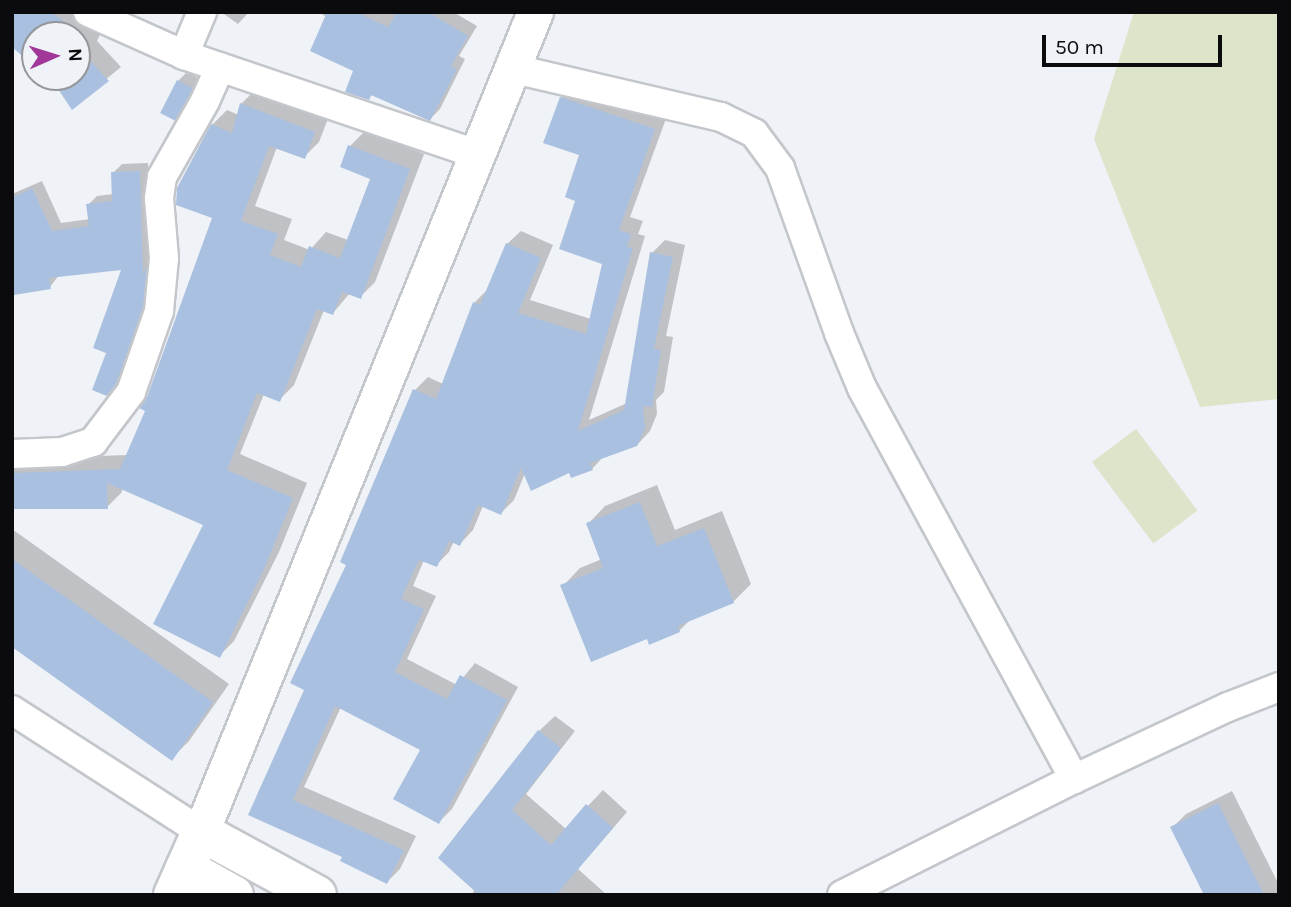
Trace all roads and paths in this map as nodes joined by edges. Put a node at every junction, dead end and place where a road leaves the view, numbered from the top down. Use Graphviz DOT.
graph roads {
  1 [pos="88,12"];
  2 [pos="202,12"];
  3 [pos="535,12"];
  4 [pos="184,55"];
  5 [pos="220,67"];
  6 [pos="510,68"];
  7 [pos="476,154"];
  8 [pos="12,454"];
  9 [pos="1279,687"];
  10 [pos="12,710"];
  11 [pos="1074,779"];
  12 [pos="201,832"];
  13 [pos="179,881"];
  14 [pos="234,895"];
  15 [pos="317,895"];
  16 [pos="842,895"];
  1 -- 4 [label="street"];
  2 -- 4 [label="street"];
  3 -- 6 [label="main road"];
  4 -- 5 [label="street"];
  5 -- 7 [label="street"];
  5 -- 8 [label="street"];
  6 -- 7 [label="main road"];
  6 -- 11 [label="street"];
  7 -- 12 [label="main road"];
  9 -- 11 [label="street"];
  10 -- 12 [label="street"];
  11 -- 16 [label="street"];
  12 -- 13 [label="highway"];
  12 -- 15 [label="highway"];
  13 -- 14 [label="highway"];
}
